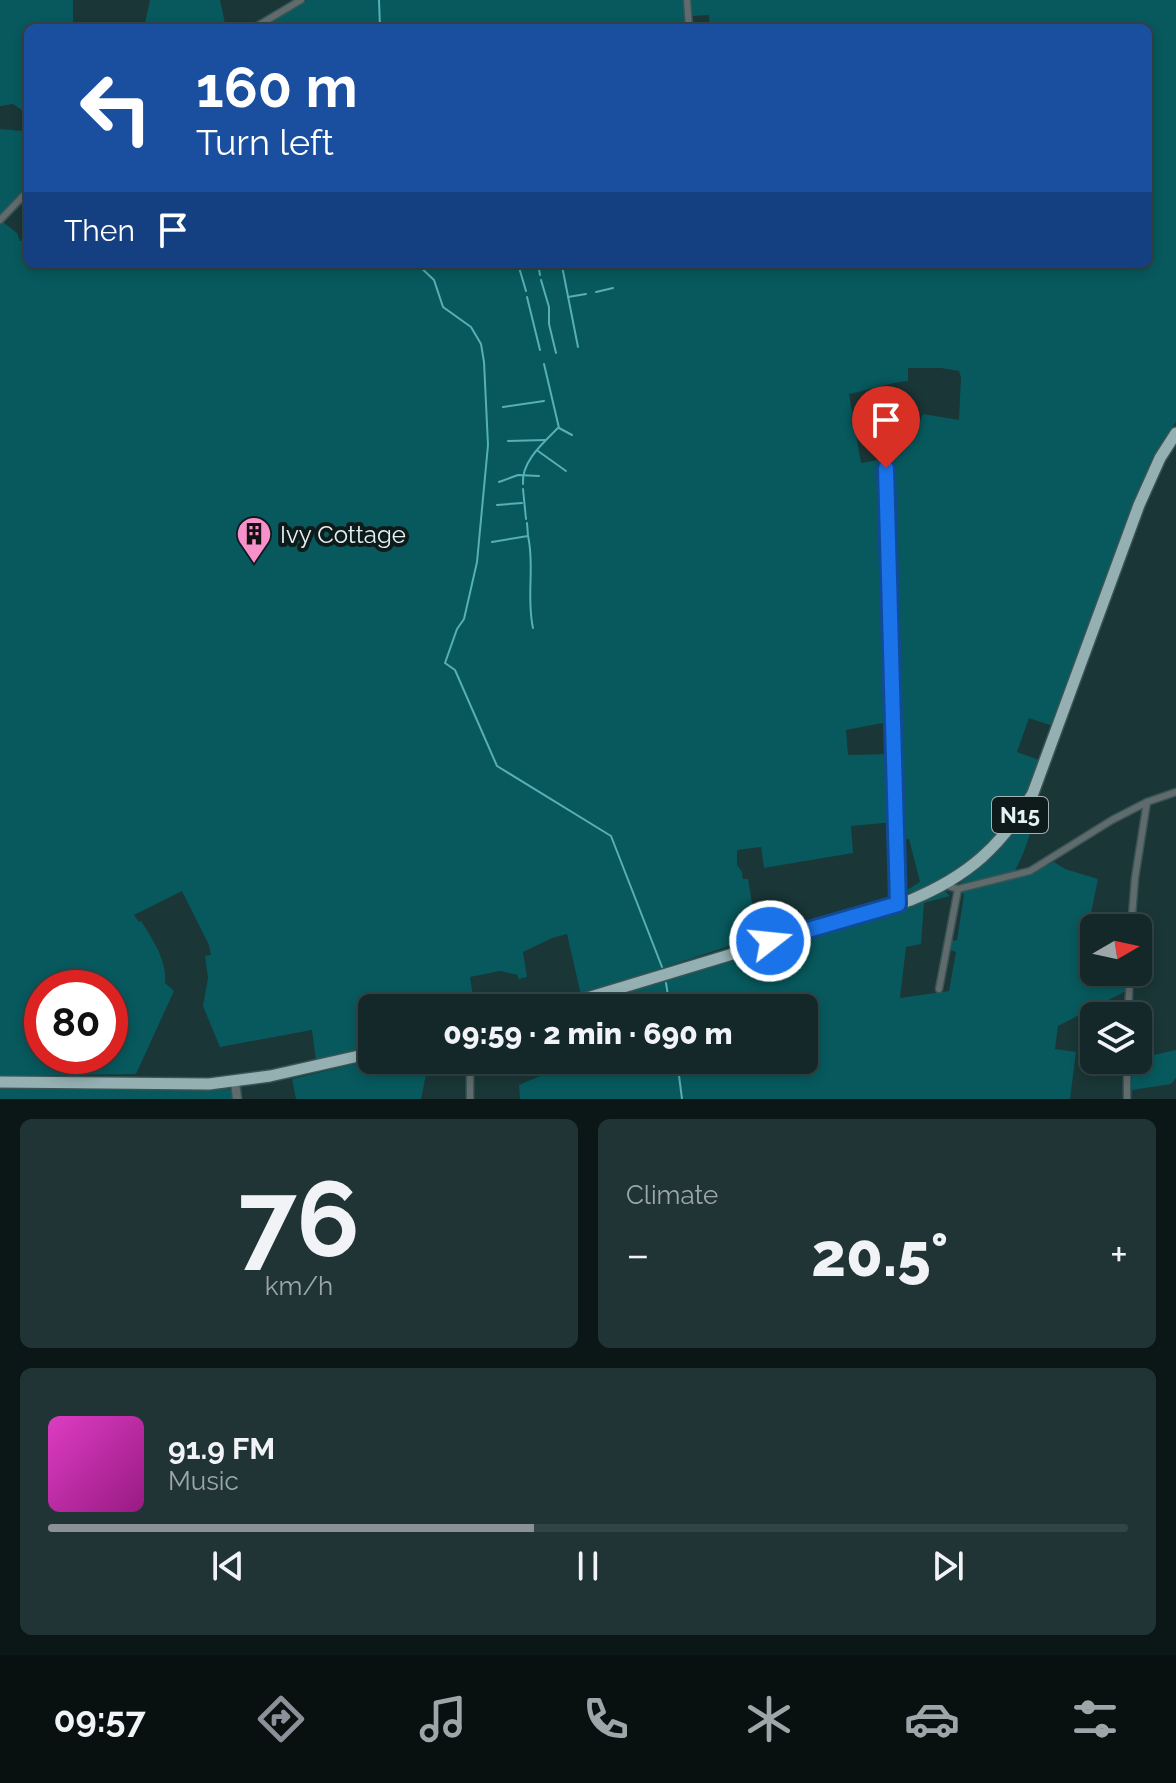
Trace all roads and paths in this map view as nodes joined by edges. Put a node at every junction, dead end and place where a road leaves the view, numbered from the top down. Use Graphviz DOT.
graph roads {
  1 [pos="301,0"];
  2 [pos="687,0"];
  3 [pos="261,24"];
  4 [pos="689,24"];
  5 [pos="24,195"];
  6 [pos="0,220"];
  7 [pos="1176,433"];
  8 [pos="886,468"];
  9 [pos="1176,792"];
  10 [pos="1147,802"];
  11 [pos="944,885"];
  12 [pos="958,889"];
  13 [pos="898,904"];
  14 [pos="1132,914"];
  15 [pos="939,989"];
  16 [pos="599,994"];
  17 [pos="358,1056"];
  18 [pos="470,1074"];
  19 [pos="1127,1074"];
  20 [pos="0,1082"];
  21 [pos="235,1082"];
  22 [pos="237,1099"];
  23 [pos="470,1099"];
  24 [pos="1127,1099"];
  1 -- 3 [label="street"];
  2 -- 4 [label="street"];
  5 -- 6 [label="street"];
  7 -- 11 [label="highway, N15"];
  8 -- 13 [label="street"];
  9 -- 10 [label="street"];
  10 -- 12 [label="street"];
  10 -- 14 [label="street"];
  11 -- 12 [label="street"];
  11 -- 13 [label="highway, N15"];
  12 -- 15 [label="street"];
  13 -- 16 [label="highway, N15"];
  17 -- 21 [label="highway"];
  18 -- 23 [label="street"];
  19 -- 24 [label="street"];
  20 -- 21 [label="highway"];
  21 -- 22 [label="street"];
}
